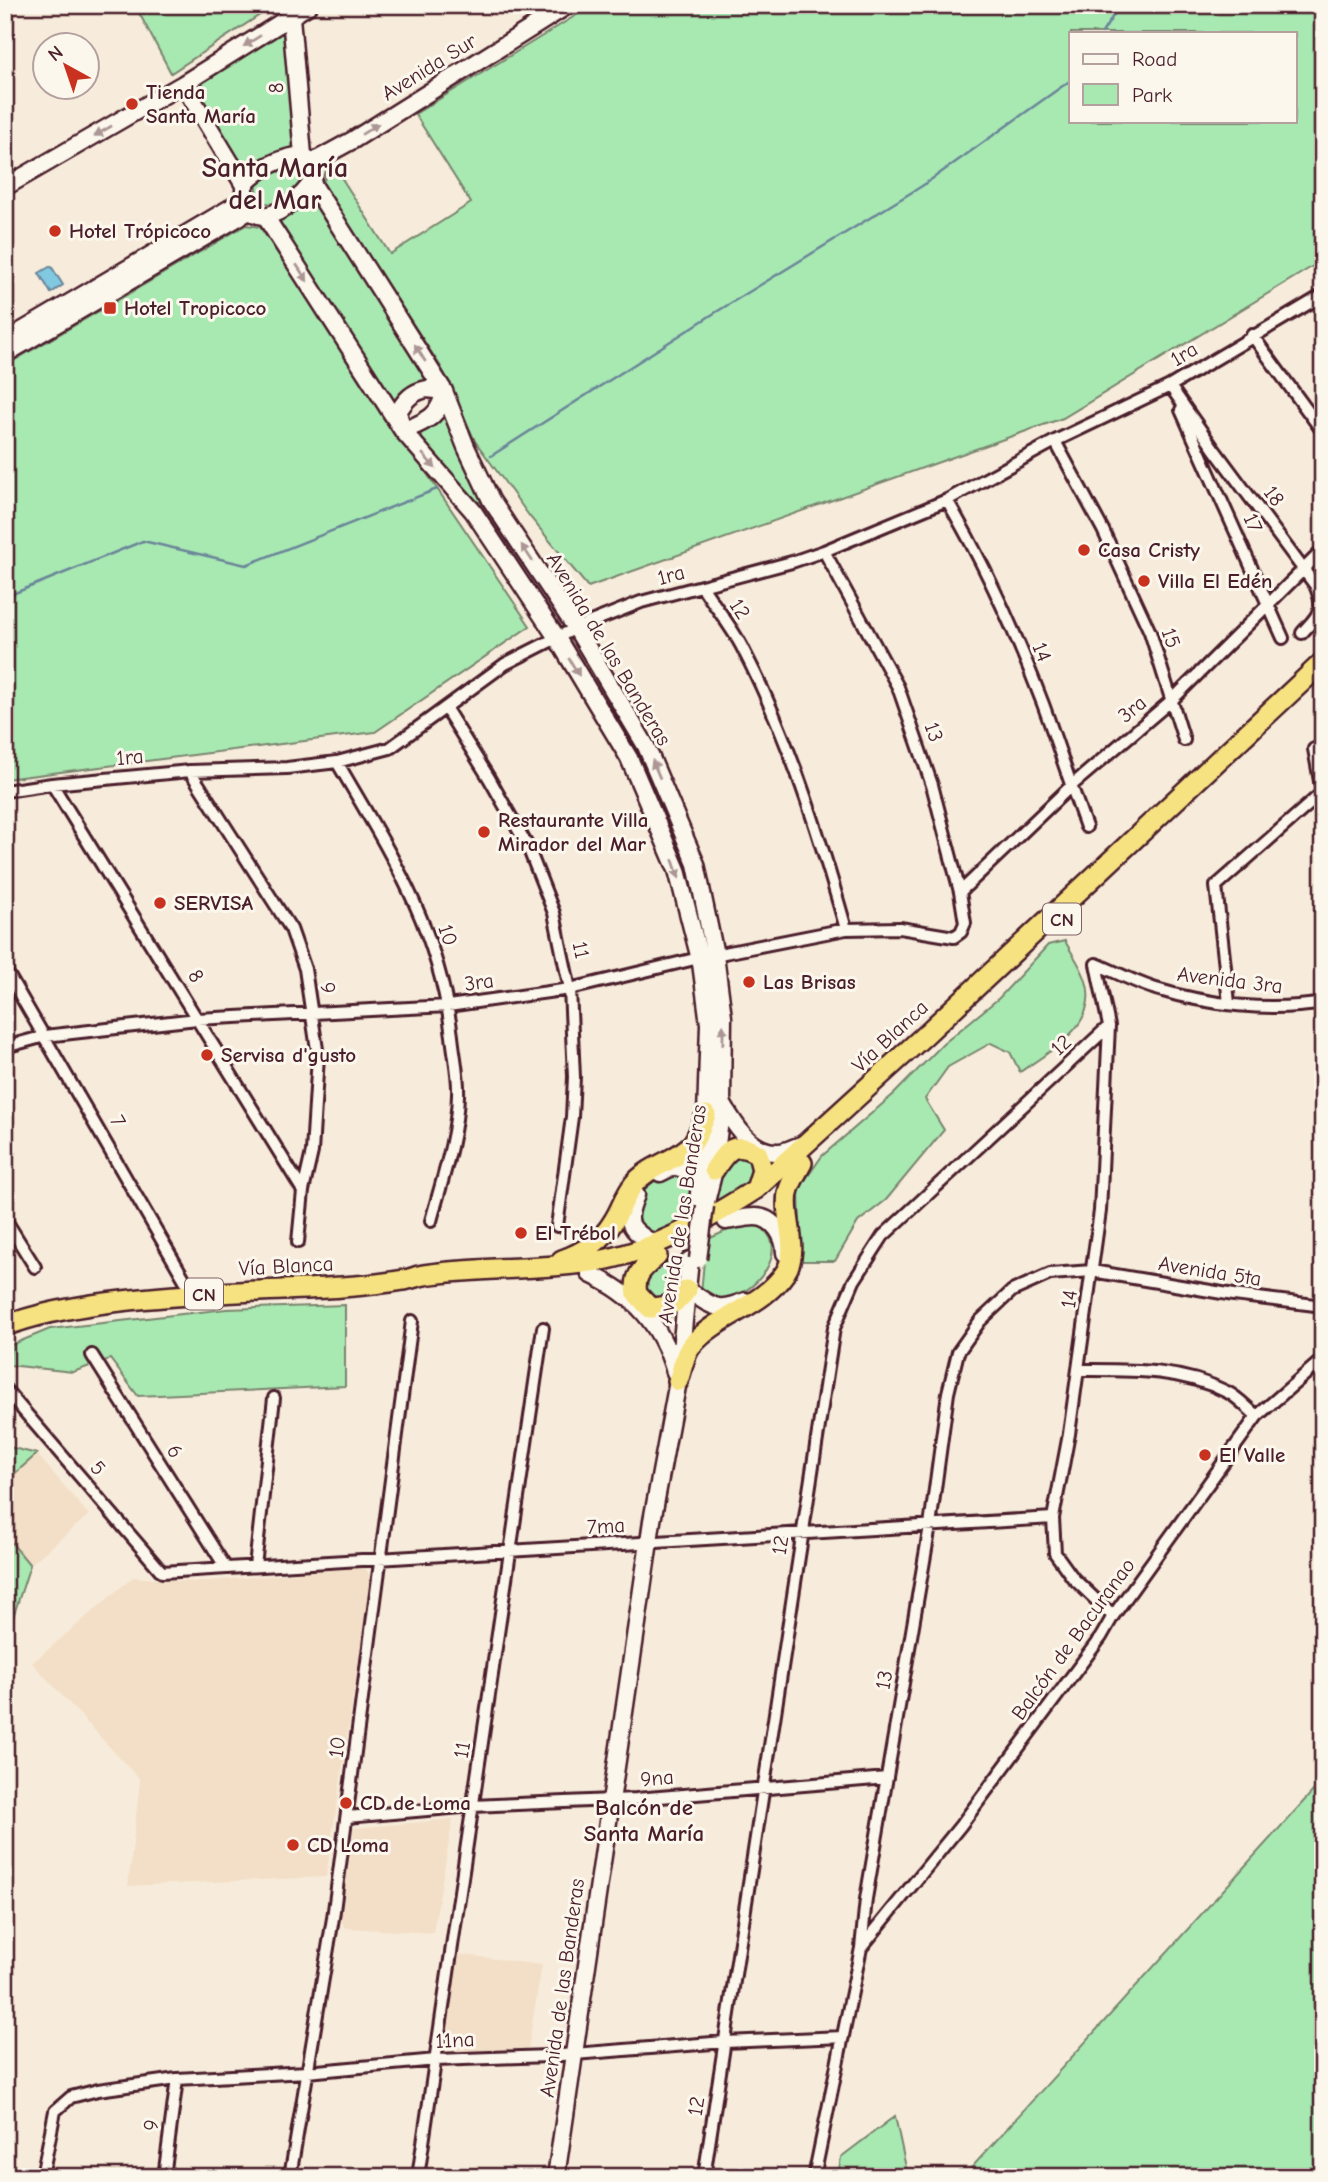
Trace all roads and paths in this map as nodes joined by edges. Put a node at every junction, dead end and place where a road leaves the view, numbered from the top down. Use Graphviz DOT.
graph roads {
  1 [pos="309,5"];
  2 [pos="568,5"];
  3 [pos="291,17"];
  4 [pos="183,84"];
  5 [pos="307,159"];
  6 [pos="312,183"];
  7 [pos="5,187"];
  8 [pos="250,203"];
  9 [pos="1323,295"];
  10 [pos="1252,335"];
  11 [pos="5,341"];
  12 [pos="5,354"];
  13 [pos="1170,386"];
  14 [pos="444,391"];
  15 [pos="403,431"];
  16 [pos="1323,432"];
  17 [pos="1055,441"];
  18 [pos="947,499"];
  19 [pos="1323,550"];
  20 [pos="824,551"];
  21 [pos="1304,567"];
  22 [pos="702,586"];
  23 [pos="1268,603"];
  24 [pos="576,628"];
  25 [pos="1302,633"];
  26 [pos="556,638"];
  27 [pos="1283,638"];
  28 [pos="1323,662"];
  29 [pos="1323,675"];
  30 [pos="1172,700"];
  31 [pos="446,709"];
  32 [pos="1184,740"];
  33 [pos="337,762"];
  34 [pos="1323,763"];
  35 [pos="190,771"];
  36 [pos="52,784"];
  37 [pos="1071,786"];
  38 [pos="5,791"];
  39 [pos="1323,794"];
  40 [pos="1086,827"];
  41 [pos="960,892"];
  42 [pos="846,929"];
  43 [pos="954,937"];
  44 [pos="707,956"];
  45 [pos="1096,964"];
  46 [pos="5,969"];
  47 [pos="570,989"];
  48 [pos="1229,1003"];
  49 [pos="1323,1003"];
  50 [pos="448,1006"];
  51 [pos="313,1015"];
  52 [pos="197,1019"];
  53 [pos="1108,1026"];
  54 [pos="45,1036"];
  55 [pos="5,1047"];
  56 [pos="714,1109"];
  57 [pos="807,1143"];
  58 [pos="802,1163"];
  59 [pos="707,1176"];
  60 [pos="756,1189"];
  61 [pos="303,1191"];
  62 [pos="5,1219"];
  63 [pos="431,1221"];
  64 [pos="726,1221"];
  65 [pos="557,1226"];
  66 [pos="298,1242"];
  67 [pos="655,1250"];
  68 [pos="35,1267"];
  69 [pos="539,1267"];
  70 [pos="1092,1271"];
  71 [pos="590,1274"];
  72 [pos="405,1280"];
  73 [pos="690,1292"];
  74 [pos="193,1294"];
  75 [pos="1323,1306"];
  76 [pos="412,1321"];
  77 [pos="5,1326"];
  78 [pos="542,1328"];
  79 [pos="92,1355"];
  80 [pos="1323,1359"];
  81 [pos="1078,1370"];
  82 [pos="678,1381"];
  83 [pos="5,1389"];
  84 [pos="274,1398"];
  85 [pos="1256,1416"];
  86 [pos="1053,1518"];
  87 [pos="930,1526"];
  88 [pos="801,1533"];
  89 [pos="649,1543"];
  90 [pos="512,1551"];
  91 [pos="382,1559"];
  92 [pos="256,1566"];
  93 [pos="226,1568"];
  94 [pos="162,1572"];
  95 [pos="1112,1616"];
  96 [pos="887,1778"];
  97 [pos="763,1788"];
  98 [pos="611,1800"];
  99 [pos="473,1806"];
  100 [pos="347,1817"];
  101 [pos="861,1948"];
  102 [pos="843,2037"];
  103 [pos="726,2042"];
  104 [pos="574,2054"];
  105 [pos="436,2060"];
  106 [pos="307,2072"];
  107 [pos="177,2079"];
  108 [pos="44,2177"];
  109 [pos="164,2177"];
  110 [pos="290,2177"];
  111 [pos="418,2177"];
  112 [pos="556,2177"];
  113 [pos="705,2177"];
  114 [pos="814,2177"];
  1 -- 3 [label="main road"];
  5 -- 2 [label="main road, Avenida Sur, one-way"];
  3 -- 4 [label="main road, one-way"];
  3 -- 5 [label="main road, 8"];
  4 -- 7 [label="main road, one-way"];
  4 -- 8 [label="main road"];
  5 -- 6 [label="main road"];
  5 -- 8 [label="main road, Avenida Sur"];
  6 -- 8 [label="main road, Avenida Sur"];
  14 -- 6 [label="main road, Avenida de las Banderas, one-way"];
  8 -- 11 [label="main road, Avenida Sur"];
  8 -- 12 [label="main road, Avenida Sur"];
  8 -- 15 [label="main road, Avenida de las Banderas, one-way"];
  9 -- 10 [label="street, 1ra"];
  10 -- 13 [label="street, 1ra"];
  10 -- 16 [label="street"];
  13 -- 17 [label="street, 1ra"];
  13 -- 21 [label="street, 18"];
  13 -- 23 [label="street, 17"];
  14 -- 15 [label="main road"];
  14 -- 15 [label="main road"];
  24 -- 14 [label="main road, Avenida de las Banderas, one-way"];
  15 -- 26 [label="main road, Avenida de las Banderas, one-way"];
  17 -- 18 [label="street, 1ra"];
  17 -- 30 [label="street, 15"];
  18 -- 20 [label="street, 1ra"];
  18 -- 37 [label="street, 14"];
  19 -- 21 [label="street, 3ra"];
  20 -- 22 [label="street, 1ra"];
  20 -- 41 [label="street, 13"];
  21 -- 23 [label="street, 3ra"];
  21 -- 25 [label="street, 18"];
  22 -- 24 [label="street, 1ra"];
  22 -- 42 [label="street, 12"];
  23 -- 27 [label="street, 17"];
  23 -- 30 [label="street, 3ra"];
  24 -- 26 [label="street, 1ra"];
  44 -- 24 [label="main road, Avenida de las Banderas, one-way"];
  26 -- 31 [label="street, 1ra"];
  26 -- 44 [label="main road, Avenida de las Banderas, one-way"];
  28 -- 57 [label="highway, Vía Blanca / CN"];
  29 -- 58 [label="highway, Vía Blanca / CN"];
  30 -- 32 [label="street, 15"];
  30 -- 37 [label="street, 3ra"];
  31 -- 33 [label="street, 1ra"];
  31 -- 47 [label="street, 11"];
  33 -- 35 [label="street, 1ra"];
  33 -- 50 [label="street, 10"];
  34 -- 39 [label="street"];
  35 -- 36 [label="street, 1ra"];
  35 -- 51 [label="street, 9"];
  36 -- 38 [label="street, 1ra"];
  36 -- 52 [label="street, 8"];
  37 -- 40 [label="street, 14"];
  37 -- 41 [label="street, 3ra"];
  39 -- 48 [label="street"];
  41 -- 43 [label="street, 13"];
  42 -- 43 [label="street, 3ra"];
  42 -- 44 [label="street, 3ra"];
  44 -- 47 [label="street, 3ra"];
  44 -- 56 [label="main road, Avenida de las Banderas"];
  45 -- 48 [label="street, Avenida 3ra"];
  45 -- 53 [label="street, 14"];
  46 -- 54 [label="street, 7"];
  47 -- 50 [label="street, 3ra"];
  47 -- 65 [label="street, 11"];
  48 -- 49 [label="street, Avenida 3ra"];
  50 -- 51 [label="street, 3ra"];
  50 -- 63 [label="street, 10"];
  51 -- 52 [label="street, 3ra"];
  51 -- 61 [label="street, 9"];
  52 -- 54 [label="street, 3ra"];
  52 -- 61 [label="street, 8"];
  53 -- 70 [label="street, 14"];
  53 -- 88 [label="street, 12"];
  54 -- 55 [label="street, 3ra"];
  54 -- 74 [label="street, 7"];
  56 -- 57 [label="main road"];
  56 -- 59 [label="main road, Avenida de las Banderas"];
  56 -- 69 [label="highway"];
  57 -- 60 [label="highway, Vía Blanca / CN"];
  58 -- 64 [label="highway, Vía Blanca / CN"];
  58 -- 82 [label="highway"];
  59 -- 60 [label="highway"];
  59 -- 67 [label="main road"];
  59 -- 73 [label="main road, Avenida de las Banderas, bridge"];
  60 -- 67 [label="highway, Vía Blanca / CN"];
  61 -- 66 [label="street, 9"];
  62 -- 68 [label="street"];
  64 -- 67 [label="highway, Vía Blanca / CN"];
  64 -- 73 [label="main road"];
  67 -- 69 [label="highway, Vía Blanca / CN"];
  67 -- 71 [label="highway, Vía Blanca / CN"];
  67 -- 73 [label="highway"];
  69 -- 72 [label="highway, Vía Blanca / CN"];
  70 -- 75 [label="street, Avenida 5ta"];
  70 -- 81 [label="street, 14"];
  70 -- 87 [label="street, 13"];
  71 -- 72 [label="highway, Vía Blanca / CN"];
  71 -- 82 [label="main road"];
  72 -- 74 [label="highway, Vía Blanca / CN"];
  73 -- 82 [label="main road, Avenida de las Banderas"];
  74 -- 77 [label="highway, Vía Blanca / CN"];
  76 -- 91 [label="street, 10"];
  78 -- 90 [label="street, 11"];
  79 -- 93 [label="street, 6"];
  80 -- 85 [label="street, Balcón de Bacuranao"];
  81 -- 85 [label="street"];
  81 -- 86 [label="street, 14"];
  82 -- 89 [label="main road, Avenida de las Banderas"];
  83 -- 94 [label="street, 5"];
  84 -- 92 [label="street"];
  85 -- 95 [label="street, Balcón de Bacuranao"];
  86 -- 87 [label="street, 7ma"];
  86 -- 95 [label="street, 14"];
  87 -- 88 [label="street, 7ma"];
  87 -- 96 [label="street, 13"];
  88 -- 89 [label="street, 7ma"];
  88 -- 97 [label="street, 12"];
  89 -- 90 [label="street, 7ma"];
  89 -- 98 [label="main road, Avenida de las Banderas"];
  90 -- 91 [label="street, 7ma"];
  90 -- 99 [label="street, 11"];
  91 -- 92 [label="street, 7ma"];
  91 -- 100 [label="street, 10"];
  92 -- 93 [label="street, 7ma"];
  93 -- 94 [label="street, 7ma"];
  95 -- 101 [label="street, Balcón de Bacuranao"];
  96 -- 97 [label="street, 9na"];
  96 -- 101 [label="street, 13"];
  97 -- 98 [label="street, 9na"];
  97 -- 103 [label="street, 12"];
  98 -- 99 [label="street, 9na"];
  98 -- 104 [label="main road, Avenida de las Banderas"];
  99 -- 100 [label="street, 9na"];
  99 -- 105 [label="street, 11"];
  100 -- 106 [label="street, 10"];
  101 -- 102 [label="street, 13"];
  102 -- 103 [label="street, 11na"];
  102 -- 114 [label="street, 13"];
  103 -- 104 [label="street, 11na"];
  103 -- 113 [label="street, 12"];
  104 -- 105 [label="street, 11na"];
  104 -- 112 [label="main road, Avenida de las Banderas"];
  105 -- 106 [label="street, 11na"];
  105 -- 111 [label="street, 11"];
  106 -- 107 [label="street, 11na"];
  106 -- 110 [label="street, 10"];
  107 -- 108 [label="street, 11na"];
  107 -- 109 [label="street, 9"];
}
